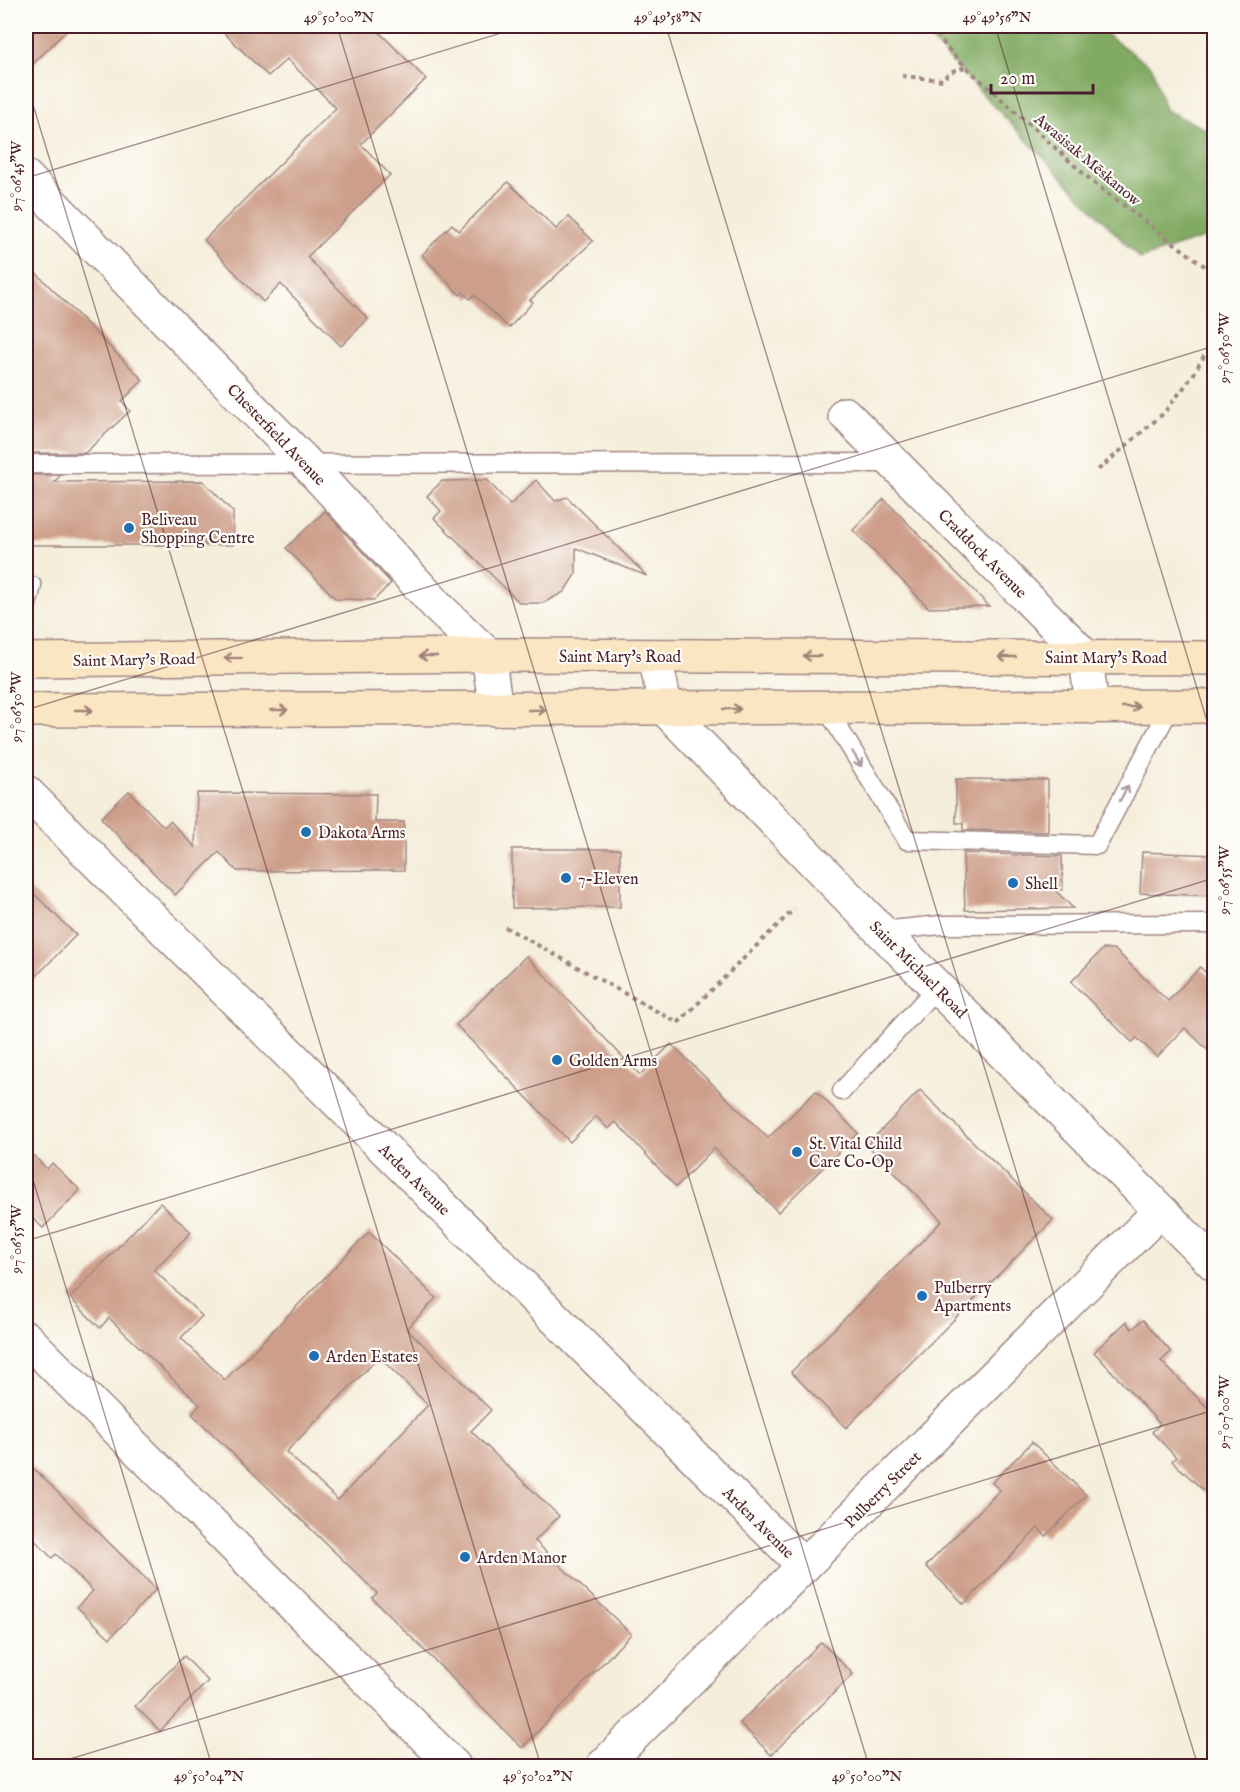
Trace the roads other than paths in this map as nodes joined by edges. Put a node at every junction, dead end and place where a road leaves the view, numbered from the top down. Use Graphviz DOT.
graph roads {
  1 [pos="26,177"];
  2 [pos="845,414"];
  3 [pos="26,464"];
  4 [pos="307,464"];
  5 [pos="895,464"];
  6 [pos="32,586"];
  7 [pos="26,608"];
  8 [pos="488,656"];
  9 [pos="656,656"];
  10 [pos="1086,657"];
  11 [pos="1215,658"];
  12 [pos="26,660"];
  13 [pos="1171,706"];
  14 [pos="1215,706"];
  15 [pos="1092,707"];
  16 [pos="496,709"];
  17 [pos="827,709"];
  18 [pos="26,710"];
  19 [pos="666,710"];
  20 [pos="26,792"];
  21 [pos="1215,924"];
  22 [pos="881,931"];
  23 [pos="937,987"];
  24 [pos="842,1091"];
  25 [pos="1160,1211"];
  26 [pos="1215,1264"];
  27 [pos="26,1338"];
  28 [pos="804,1566"];
  29 [pos="454,1767"];
  30 [pos="603,1767"];
  1 -- 4 [label="street, Chesterfield Avenue"];
  2 -- 5 [label="street, Craddock Avenue"];
  3 -- 4 [label="lane"];
  4 -- 5 [label="lane"];
  4 -- 8 [label="street, Chesterfield Avenue"];
  5 -- 10 [label="street, Craddock Avenue"];
  6 -- 7 [label="lane"];
  8 -- 9 [label="main road, Saint Mary's Road"];
  8 -- 12 [label="main road, Saint Mary's Road, one-way"];
  8 -- 16 [label="street"];
  10 -- 9 [label="main road, Saint Mary's Road, one-way"];
  9 -- 19 [label="street"];
  10 -- 11 [label="main road, Saint Mary's Road"];
  10 -- 15 [label="street"];
  13 -- 14 [label="main road"];
  15 -- 13 [label="main road, one-way"];
  17 -- 13 [label="lane, one-way"];
  15 -- 17 [label="main road"];
  18 -- 16 [label="main road, one-way"];
  16 -- 19 [label="main road, one-way"];
  19 -- 17 [label="main road, one-way"];
  19 -- 22 [label="street, Saint Michael Road"];
  20 -- 28 [label="street, Arden Avenue"];
  21 -- 22 [label="lane"];
  22 -- 23 [label="street, Saint Michael Road"];
  23 -- 24 [label="lane"];
  23 -- 25 [label="street, Saint Michael Road"];
  25 -- 26 [label="street, Saint Michael Road"];
  25 -- 28 [label="street, Pulberry Street"];
  27 -- 29 [label="street"];
  28 -- 30 [label="street, Pulberry Street"];
}
